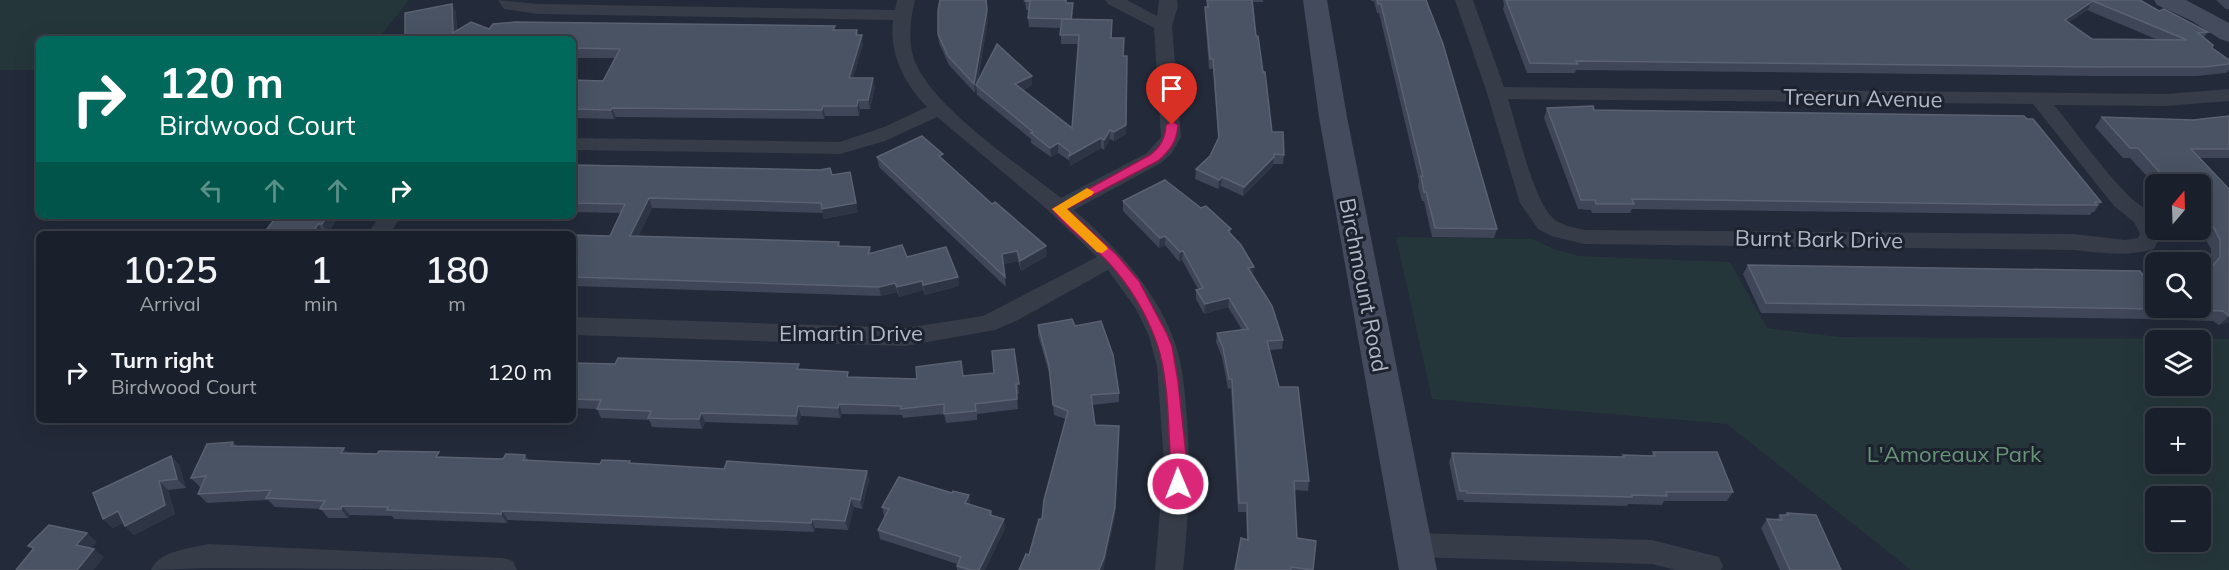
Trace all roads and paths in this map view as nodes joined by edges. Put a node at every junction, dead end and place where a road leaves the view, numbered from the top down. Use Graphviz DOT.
graph roads {
  1 [pos="507,0"];
  2 [pos="1114,0"];
  3 [pos="1167,0"];
  4 [pos="1315,0"];
  5 [pos="1464,0"];
  6 [pos="2166,0"];
  7 [pos="904,7"];
  8 [pos="1163,26"];
  9 [pos="2229,34"];
  10 [pos="1497,93"];
  11 [pos="2229,95"];
  12 [pos="2040,100"];
  13 [pos="938,109"];
  14 [pos="576,144"];
  15 [pos="1058,209"];
  16 [pos="1112,259"];
  17 [pos="576,327"];
  18 [pos="1416,557"];
  19 [pos="1708,566"];
  20 [pos="165,570"];
  21 [pos="502,570"];
  22 [pos="1169,570"];
  1 -- 7 [label="street"];
  2 -- 8 [label="street"];
  3 -- 8 [label="street"];
  4 -- 18 [label="main road, Birchmount Road"];
  5 -- 10 [label="street, Burnt Bark Drive"];
  6 -- 9 [label="main road"];
  7 -- 13 [label="street"];
  8 -- 15 [label="street"];
  10 -- 12 [label="street, Treerun Avenue"];
  10 -- 12 [label="street, Burnt Bark Drive"];
  11 -- 12 [label="street, Treerun Avenue"];
  13 -- 14 [label="street"];
  13 -- 15 [label="street"];
  15 -- 16 [label="street"];
  16 -- 17 [label="street, Elmartin Drive"];
  16 -- 22 [label="street"];
  18 -- 19 [label="street"];
  20 -- 21 [label="street"];
}
